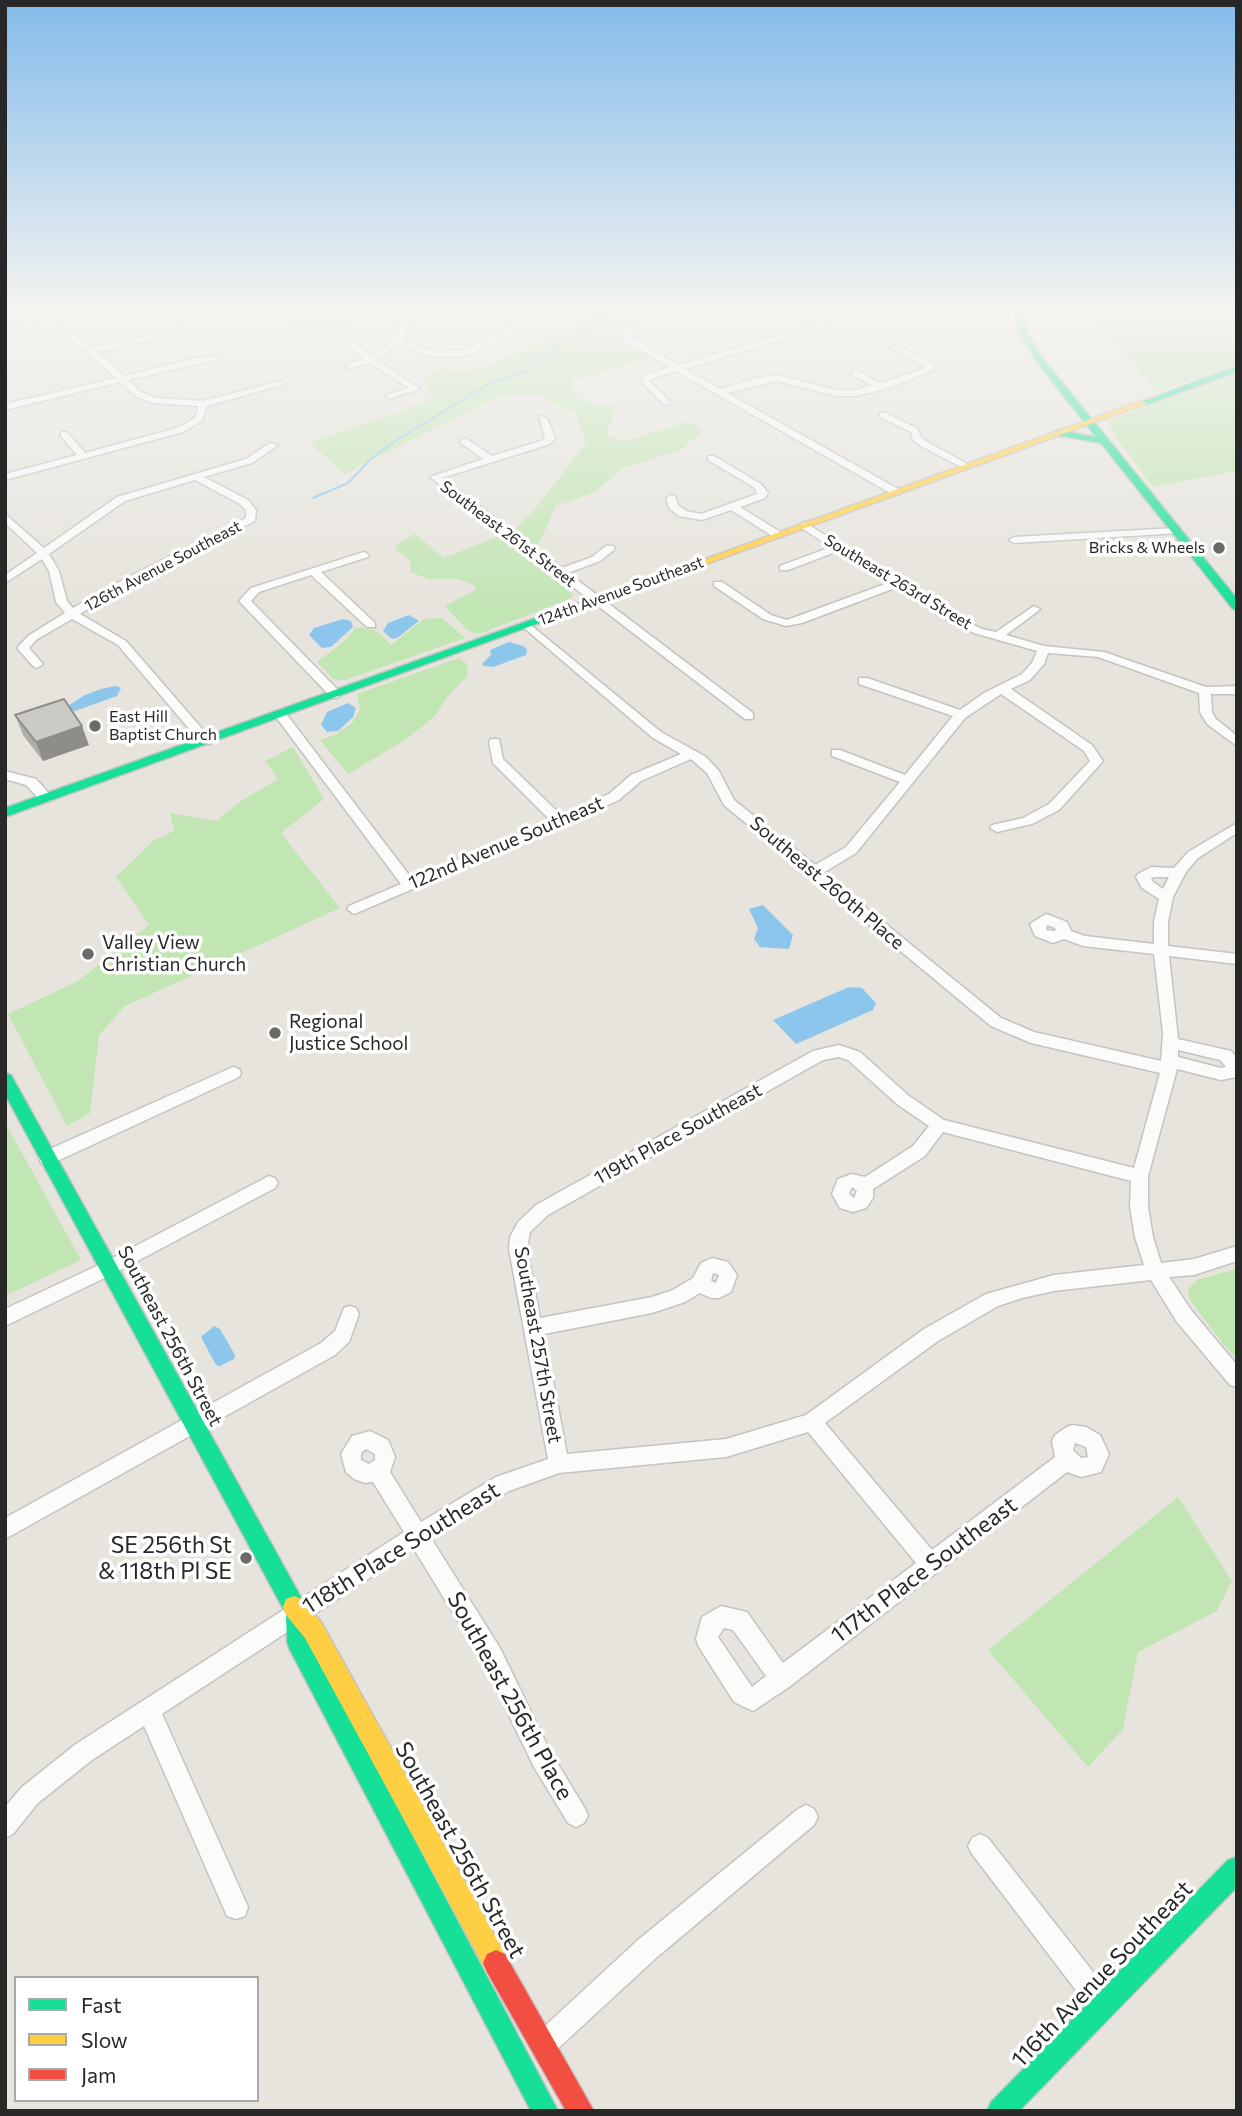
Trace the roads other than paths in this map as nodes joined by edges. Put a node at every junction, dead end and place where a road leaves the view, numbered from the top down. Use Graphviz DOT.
graph roads {
  1 [pos="202,410"];
  2 [pos="751,410"];
  3 [pos="1079,410"];
  4 [pos="1123,410"];
  5 [pos="883,415"];
  6 [pos="542,418"];
  7 [pos="1089,422"];
  8 [pos="64,433"];
  9 [pos="1058,433"];
  10 [pos="1104,440"];
  11 [pos="464,441"];
  12 [pos="273,445"];
  13 [pos="84,457"];
  14 [pos="711,458"];
  15 [pos="491,460"];
  16 [pos="966,466"];
  17 [pos="5,477"];
  18 [pos="196,477"];
  19 [pos="896,492"];
  20 [pos="671,498"];
  21 [pos="733,507"];
  22 [pos="8,522"];
  23 [pos="804,525"];
  24 [pos="1176,531"];
  25 [pos="778,535"];
  26 [pos="1014,540"];
  27 [pos="840,547"];
  28 [pos="611,548"];
  29 [pos="43,552"];
  30 [pos="364,555"];
  31 [pos="784,568"];
  32 [pos="313,571"];
  33 [pos="559,573"];
  34 [pos="5,580"];
  35 [pos="897,583"];
  36 [pos="718,584"];
  37 [pos="595,600"];
  38 [pos="1237,607"];
  39 [pos="1034,609"];
  40 [pos="72,614"];
  41 [pos="371,625"];
  42 [pos="527,625"];
  43 [pos="997,638"];
  44 [pos="1043,649"];
  45 [pos="37,664"];
  46 [pos="863,681"];
  47 [pos="1002,689"];
  48 [pos="1237,690"];
  49 [pos="1205,691"];
  50 [pos="335,694"];
  51 [pos="280,714"];
  52 [pos="961,715"];
  53 [pos="749,716"];
  54 [pos="206,741"];
  55 [pos="1237,741"];
  56 [pos="495,742"];
  57 [pos="836,753"];
  58 [pos="691,754"];
  59 [pos="5,775"];
  60 [pos="907,780"];
  61 [pos="46,798"];
  62 [pos="5,813"];
  63 [pos="559,821"];
  64 [pos="1237,827"];
  65 [pos="997,828"];
  66 [pos="814,872"];
  67 [pos="1178,873"];
  68 [pos="409,885"];
  69 [pos="1166,897"];
  70 [pos="354,909"];
  71 [pos="1064,934"];
  72 [pos="1161,950"];
  73 [pos="1237,959"];
  74 [pos="1170,1043"];
  75 [pos="1169,1065"];
  76 [pos="233,1073"];
  77 [pos="5,1079"];
  78 [pos="939,1125"];
  79 [pos="47,1158"];
  80 [pos="1140,1175"];
  81 [pos="269,1183"];
  82 [pos="863,1187"];
  83 [pos="524,1227"];
  84 [pos="1237,1253"];
  85 [pos="109,1268"];
  86 [pos="1155,1271"];
  87 [pos="702,1282"];
  88 [pos="350,1314"];
  89 [pos="5,1318"];
  90 [pos="533,1328"];
  91 [pos="1237,1379"];
  92 [pos="812,1422"];
  93 [pos="193,1424"];
  94 [pos="1067,1460"];
  95 [pos="559,1464"];
  96 [pos="377,1470"];
  97 [pos="5,1529"];
  98 [pos="416,1536"];
  99 [pos="930,1564"];
  100 [pos="296,1614"];
  101 [pos="781,1679"];
  102 [pos="149,1710"];
  103 [pos="576,1815"];
  104 [pos="8,1817"];
  105 [pos="806,1817"];
  106 [pos="979,1846"];
  107 [pos="1235,1874"];
  108 [pos="236,1908"];
  109 [pos="1103,2005"];
  110 [pos="543,2045"];
  111 [pos="545,2111"];
  112 [pos="581,2111"];
  113 [pos="1000,2111"];
  1 -- 13 [label="street"];
  2 -- 19 [label="street"];
  3 -- 7 [label="main road"];
  4 -- 7 [label="main road, 124th Avenue Southeast"];
  5 -- 16 [label="street"];
  6 -- 15 [label="street"];
  7 -- 9 [label="main road, 124th Avenue Southeast"];
  7 -- 10 [label="main road"];
  8 -- 13 [label="street"];
  9 -- 10 [label="main road"];
  9 -- 16 [label="main road, 124th Avenue Southeast"];
  10 -- 24 [label="main road"];
  11 -- 15 [label="street"];
  12 -- 18 [label="street"];
  13 -- 17 [label="street"];
  14 -- 21 [label="street"];
  15 -- 33 [label="street, Southeast 261st Street"];
  16 -- 19 [label="main road, 124th Avenue Southeast"];
  18 -- 29 [label="street"];
  18 -- 40 [label="street, 126th Avenue Southeast"];
  19 -- 23 [label="main road, 124th Avenue Southeast"];
  20 -- 21 [label="street"];
  21 -- 25 [label="street"];
  22 -- 29 [label="street"];
  23 -- 25 [label="main road, 124th Avenue Southeast"];
  23 -- 27 [label="street, Southeast 263rd Street"];
  24 -- 26 [label="street"];
  24 -- 38 [label="main road"];
  25 -- 37 [label="main road, 124th Avenue Southeast"];
  27 -- 31 [label="street"];
  27 -- 35 [label="street, Southeast 263rd Street"];
  28 -- 33 [label="street"];
  29 -- 34 [label="street"];
  29 -- 40 [label="street"];
  30 -- 32 [label="street"];
  32 -- 41 [label="street"];
  32 -- 50 [label="street"];
  33 -- 37 [label="street, Southeast 261st Street"];
  35 -- 36 [label="street"];
  35 -- 43 [label="street, Southeast 263rd Street"];
  37 -- 42 [label="main road, 124th Avenue Southeast"];
  37 -- 53 [label="street, Southeast 261st Street"];
  39 -- 43 [label="street"];
  40 -- 45 [label="street, 126th Avenue Southeast"];
  40 -- 54 [label="street"];
  42 -- 50 [label="main road, 124th Avenue Southeast"];
  42 -- 58 [label="street, Southeast 260th Place"];
  43 -- 44 [label="street, Southeast 263rd Street"];
  44 -- 47 [label="street"];
  44 -- 49 [label="street, Southeast 263rd Street"];
  46 -- 52 [label="street"];
  47 -- 52 [label="street"];
  47 -- 65 [label="street"];
  48 -- 49 [label="street, Southeast 263rd Street"];
  49 -- 55 [label="street"];
  50 -- 51 [label="main road, 124th Avenue Southeast"];
  51 -- 54 [label="main road, 124th Avenue Southeast"];
  51 -- 68 [label="street"];
  52 -- 60 [label="street"];
  54 -- 61 [label="main road, 124th Avenue Southeast"];
  56 -- 63 [label="street"];
  57 -- 60 [label="street"];
  58 -- 63 [label="street, 122nd Avenue Southeast"];
  58 -- 66 [label="street, Southeast 260th Place"];
  59 -- 61 [label="street"];
  60 -- 66 [label="street"];
  61 -- 62 [label="main road, 124th Avenue Southeast"];
  63 -- 68 [label="street, 122nd Avenue Southeast"];
  64 -- 67 [label="street"];
  66 -- 75 [label="street, Southeast 260th Place"];
  67 -- 69 [label="street"];
  67 -- 69 [label="street"];
  68 -- 70 [label="street, 122nd Avenue Southeast"];
  69 -- 72 [label="street"];
  71 -- 72 [label="street"];
  72 -- 73 [label="street"];
  72 -- 74 [label="street"];
  74 -- 75 [label="street"];
  74 -- 75 [label="street, Southeast 260th Place"];
  75 -- 80 [label="street"];
  76 -- 79 [label="street"];
  77 -- 79 [label="main road, Southeast 256th Street"];
  78 -- 80 [label="street"];
  78 -- 82 [label="street"];
  78 -- 83 [label="street, 119th Place Southeast"];
  79 -- 85 [label="main road, Southeast 256th Street"];
  80 -- 86 [label="street"];
  81 -- 85 [label="street"];
  83 -- 90 [label="street, Southeast 257th Street"];
  84 -- 86 [label="street, 118th Place Southeast"];
  85 -- 89 [label="street"];
  85 -- 93 [label="main road, Southeast 256th Street"];
  86 -- 91 [label="street"];
  86 -- 92 [label="street, 118th Place Southeast"];
  87 -- 90 [label="street"];
  88 -- 93 [label="street"];
  90 -- 95 [label="street, Southeast 257th Street"];
  92 -- 95 [label="street, 118th Place Southeast"];
  92 -- 99 [label="street"];
  93 -- 97 [label="street"];
  93 -- 100 [label="main road, Southeast 256th Street"];
  94 -- 99 [label="street, 117th Place Southeast"];
  95 -- 98 [label="street, 118th Place Southeast"];
  96 -- 98 [label="street, Southeast 256th Place"];
  98 -- 100 [label="street, 118th Place Southeast"];
  98 -- 103 [label="street, Southeast 256th Place"];
  99 -- 101 [label="street, 117th Place Southeast"];
  100 -- 102 [label="street, 118th Place Southeast"];
  100 -- 110 [label="main road, Southeast 256th Street"];
  100 -- 111 [label="main road, Southeast 256th Street"];
  102 -- 104 [label="street, 118th Place Southeast"];
  102 -- 108 [label="street"];
  105 -- 110 [label="street"];
  106 -- 109 [label="street"];
  107 -- 109 [label="main road, 116th Avenue Southeast"];
  109 -- 113 [label="main road, 116th Avenue Southeast"];
  110 -- 112 [label="main road, Southeast 256th Street"];
}
